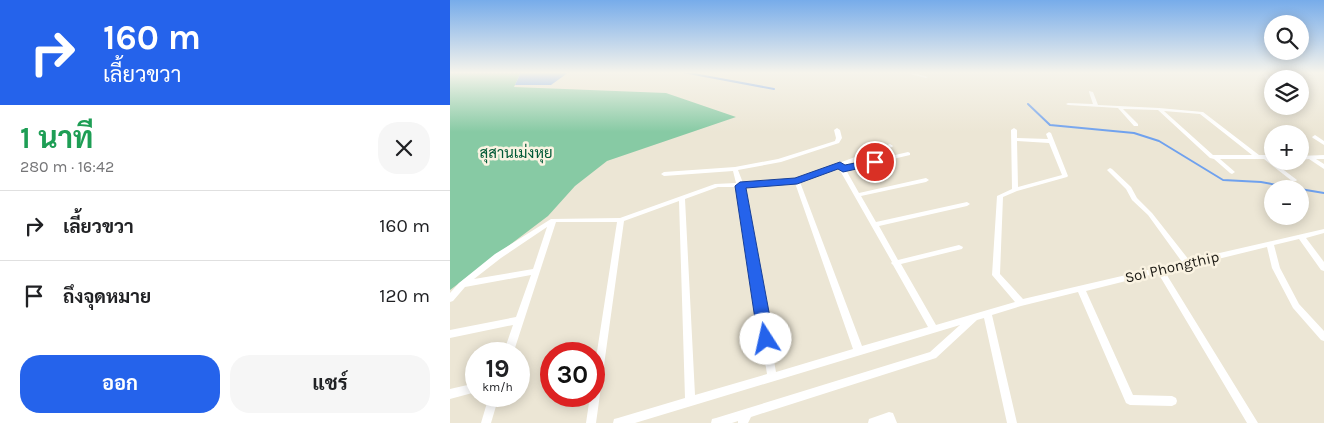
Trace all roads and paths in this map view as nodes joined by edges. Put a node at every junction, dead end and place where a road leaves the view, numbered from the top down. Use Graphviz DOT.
graph roads {
  1 [pos="1091,92"];
  2 [pos="1068,104"];
  3 [pos="1096,106"];
  4 [pos="1120,108"];
  5 [pos="1159,109"];
  6 [pos="1136,125"];
  7 [pos="836,130"];
  8 [pos="1014,130"];
  9 [pos="1049,134"];
  10 [pos="1315,137"];
  11 [pos="1014,139"];
  12 [pos="1052,141"];
  13 [pos="1324,143"];
  14 [pos="890,146"];
  15 [pos="908,154"];
  16 [pos="1264,156"];
  17 [pos="1215,157"];
  18 [pos="1264,157"];
  19 [pos="1324,157"];
  20 [pos="1309,158"];
  21 [pos="1309,160"];
  22 [pos="841,167"];
  23 [pos="1324,167"];
  24 [pos="735,169"];
  25 [pos="1110,170"];
  26 [pos="1281,170"];
  27 [pos="1232,172"];
  28 [pos="664,174"];
  29 [pos="926,180"];
  30 [pos="1294,180"];
  31 [pos="797,181"];
  32 [pos="740,186"];
  33 [pos="1015,190"];
  34 [pos="857,195"];
  35 [pos="682,198"];
  36 [pos="967,204"];
  37 [pos="553,220"];
  38 [pos="621,220"];
  39 [pos="874,225"];
  40 [pos="1324,231"];
  41 [pos="1301,236"];
  42 [pos="1270,244"];
  43 [pos="959,248"];
  44 [pos="895,263"];
  45 [pos="1187,263"];
  46 [pos="1324,268"];
  47 [pos="1160,270"];
  48 [pos="536,271"];
  49 [pos="462,285"];
  50 [pos="1080,288"];
  51 [pos="450,299"];
  52 [pos="1021,303"];
  53 [pos="987,313"];
  54 [pos="975,316"];
  55 [pos="520,320"];
  56 [pos="934,329"];
  57 [pos="450,334"];
  58 [pos="1324,337"];
  59 [pos="512,342"];
  60 [pos="859,351"];
  61 [pos="772,377"];
  62 [pos="465,391"];
  63 [pos="450,394"];
  64 [pos="1172,401"];
  65 [pos="690,402"];
  66 [pos="491,407"];
  67 [pos="745,418"];
  68 [pos="486,423"];
  69 [pos="591,423"];
  70 [pos="618,423"];
  71 [pos="716,423"];
  72 [pos="873,423"];
  73 [pos="892,423"];
  74 [pos="1012,423"];
  75 [pos="1253,423"];
  1 -- 3 [label="street"];
  2 -- 3 [label="street"];
  3 -- 4 [label="street"];
  4 -- 5 [label="street"];
  4 -- 6 [label="street"];
  5 -- 16 [label="street"];
  5 -- 17 [label="street"];
  7 -- 24 [label="street"];
  8 -- 11 [label="street"];
  9 -- 12 [label="street"];
  10 -- 13 [label="street"];
  11 -- 12 [label="street"];
  11 -- 33 [label="street"];
  12 -- 33 [label="street"];
  14 -- 22 [label="street"];
  15 -- 22 [label="street"];
  17 -- 18 [label="street"];
  17 -- 27 [label="street"];
  19 -- 20 [label="street"];
  21 -- 23 [label="street"];
  22 -- 31 [label="street"];
  22 -- 34 [label="street"];
  24 -- 28 [label="street"];
  24 -- 32 [label="street"];
  25 -- 45 [label="street"];
  26 -- 30 [label="street"];
  29 -- 34 [label="street"];
  31 -- 32 [label="street"];
  31 -- 60 [label="street"];
  32 -- 35 [label="street"];
  32 -- 61 [label="street"];
  33 -- 52 [label="street"];
  34 -- 39 [label="street"];
  35 -- 38 [label="street"];
  35 -- 65 [label="street"];
  36 -- 39 [label="street"];
  37 -- 38 [label="street"];
  37 -- 48 [label="street"];
  37 -- 49 [label="street"];
  38 -- 69 [label="street"];
  39 -- 44 [label="street"];
  40 -- 41 [label="street, Soi Phongthip"];
  41 -- 42 [label="street, Soi Phongthip"];
  41 -- 46 [label="street"];
  42 -- 45 [label="street, Soi Phongthip"];
  42 -- 58 [label="street"];
  43 -- 44 [label="street"];
  44 -- 56 [label="street"];
  45 -- 47 [label="street, Soi Phongthip"];
  47 -- 50 [label="street, Soi Phongthip"];
  47 -- 75 [label="street"];
  48 -- 49 [label="street"];
  48 -- 55 [label="street"];
  49 -- 51 [label="street"];
  50 -- 52 [label="street, Soi Phongthip"];
  50 -- 64 [label="street"];
  52 -- 53 [label="street, Soi Phongthip"];
  53 -- 54 [label="street, Soi Phongthip"];
  53 -- 74 [label="street"];
  54 -- 56 [label="street, Soi Phongthip"];
  54 -- 67 [label="street"];
  55 -- 57 [label="street"];
  55 -- 59 [label="street"];
  56 -- 60 [label="street, Soi Phongthip"];
  60 -- 61 [label="street, Soi Phongthip"];
  61 -- 65 [label="street, Soi Phongthip"];
  62 -- 63 [label="street"];
  65 -- 70 [label="street, Soi Phongthip"];
  66 -- 68 [label="street"];
  67 -- 71 [label="street"];
  72 -- 73 [label="street"];
}
